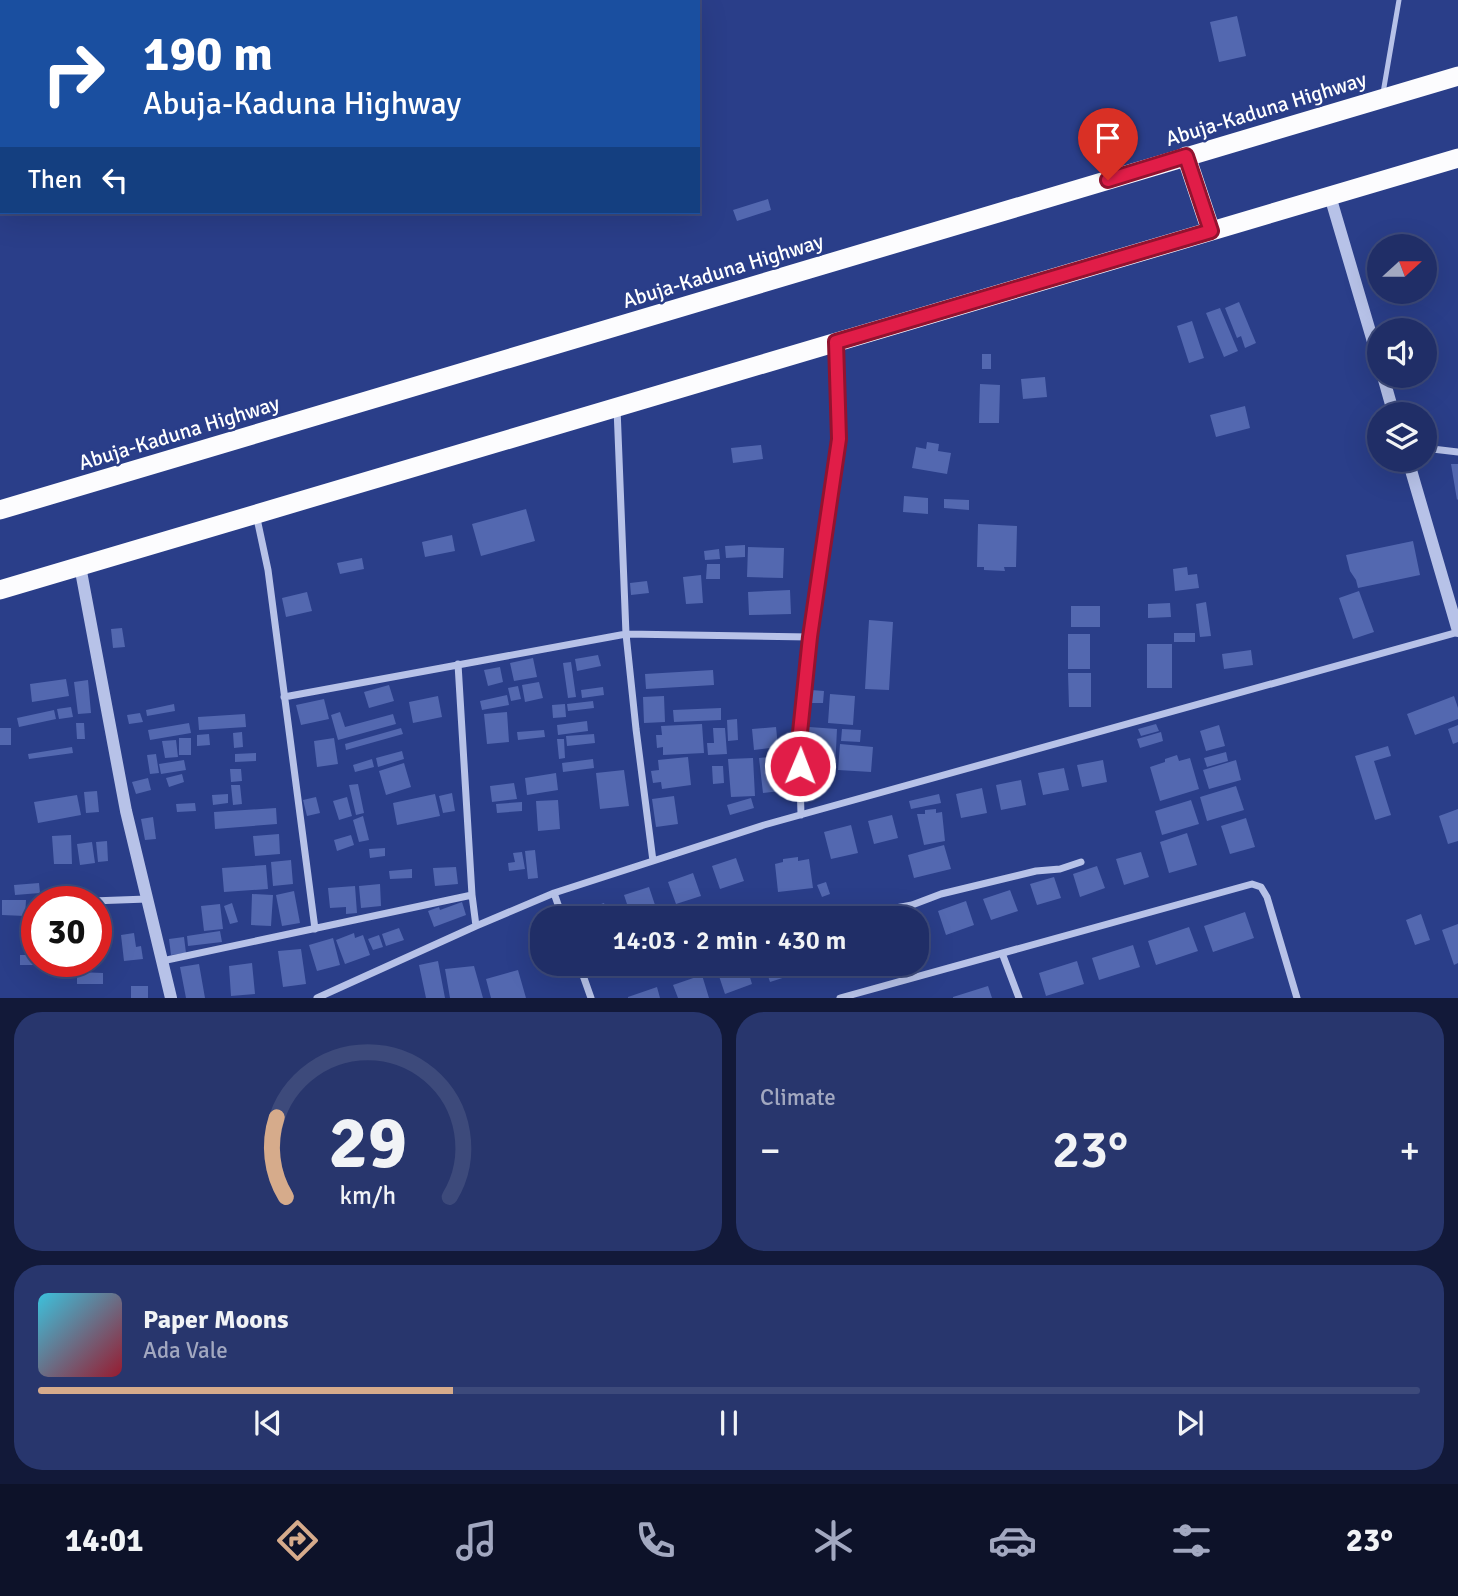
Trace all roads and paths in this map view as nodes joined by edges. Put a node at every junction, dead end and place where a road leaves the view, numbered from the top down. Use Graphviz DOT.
graph roads {
  1 [pos="1399,0"];
  2 [pos="1458,76"];
  3 [pos="1382,98"];
  4 [pos="1186,156"];
  5 [pos="1458,158"];
  6 [pos="1330,195"];
  7 [pos="1211,231"];
  8 [pos="1367,321"];
  9 [pos="836,342"];
  10 [pos="617,407"];
  11 [pos="1437,450"];
  12 [pos="1458,452"];
  13 [pos="1412,472"];
  14 [pos="0,510"];
  15 [pos="256,514"];
  16 [pos="80,566"];
  17 [pos="0,590"];
  18 [pos="1458,631"];
  19 [pos="626,634"];
  20 [pos="810,637"];
  21 [pos="458,664"];
  22 [pos="284,697"];
  23 [pos="801,815"];
  24 [pos="653,861"];
  25 [pos="1081,862"];
  26 [pos="554,893"];
  27 [pos="472,895"];
  28 [pos="147,899"];
  29 [pos="112,900"];
  30 [pos="558,906"];
  31 [pos="906,906"];
  32 [pos="476,926"];
  33 [pos="315,929"];
  34 [pos="1002,953"];
  35 [pos="162,961"];
  36 [pos="583,976"];
  37 [pos="171,998"];
  38 [pos="317,998"];
  39 [pos="591,998"];
  40 [pos="840,998"];
  41 [pos="1019,998"];
  42 [pos="1297,998"];
  1 -- 3 [label="lane"];
  2 -- 3 [label="highway, Abuja-Kaduna Highway"];
  3 -- 4 [label="highway, Abuja-Kaduna Highway"];
  4 -- 7 [label="highway"];
  4 -- 14 [label="highway, Abuja-Kaduna Highway"];
  5 -- 6 [label="highway"];
  6 -- 7 [label="highway"];
  6 -- 8 [label="street"];
  7 -- 9 [label="highway"];
  9 -- 10 [label="highway"];
  9 -- 20 [label="street"];
  10 -- 15 [label="highway"];
  10 -- 19 [label="street"];
  11 -- 12 [label="street"];
  13 -- 18 [label="street"];
  15 -- 16 [label="highway"];
  15 -- 22 [label="street"];
  16 -- 17 [label="highway"];
  16 -- 28 [label="street"];
  18 -- 23 [label="street"];
  19 -- 20 [label="street"];
  19 -- 21 [label="street"];
  19 -- 24 [label="street"];
  20 -- 23 [label="street"];
  21 -- 22 [label="street"];
  21 -- 27 [label="street"];
  22 -- 33 [label="street"];
  23 -- 24 [label="street"];
  24 -- 26 [label="street"];
  25 -- 31 [label="street"];
  26 -- 30 [label="street"];
  26 -- 32 [label="street"];
  27 -- 32 [label="street"];
  27 -- 33 [label="street"];
  28 -- 29 [label="street"];
  28 -- 35 [label="street"];
  32 -- 38 [label="street"];
  33 -- 35 [label="street"];
  34 -- 40 [label="street"];
  34 -- 41 [label="street"];
  34 -- 42 [label="street"];
  35 -- 37 [label="street"];
  36 -- 39 [label="street"];
}
